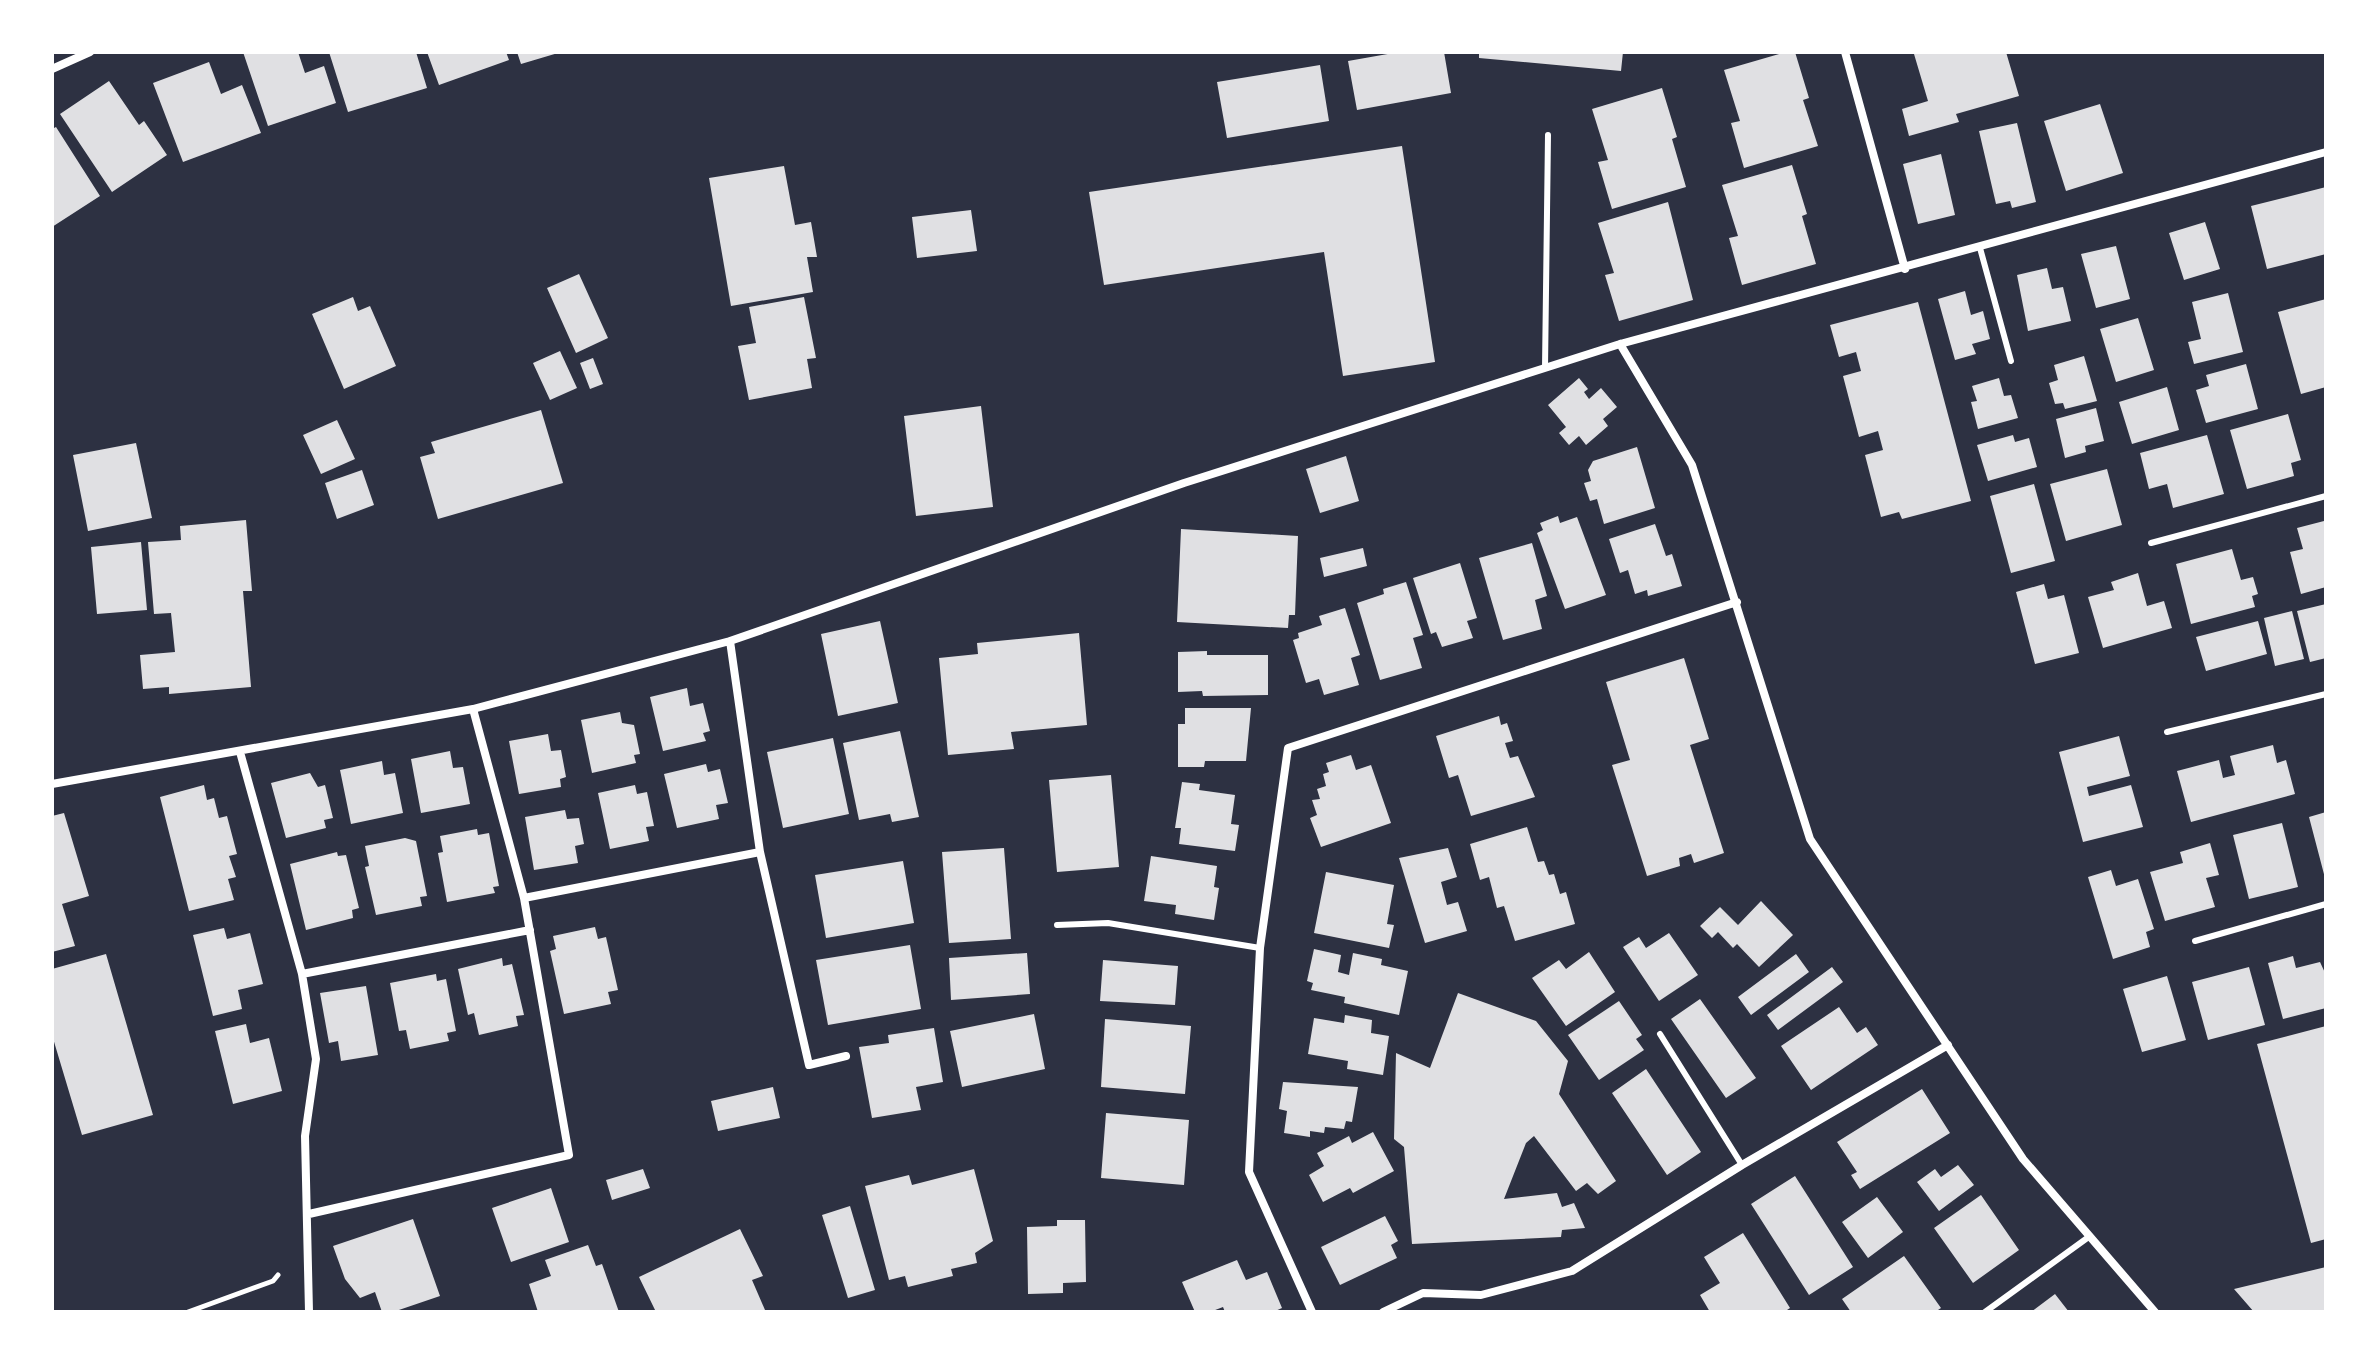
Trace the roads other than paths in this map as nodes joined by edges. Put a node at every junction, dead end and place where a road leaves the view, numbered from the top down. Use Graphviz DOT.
graph roads {
  1 [pos="90,52"];
  2 [pos="1845,52"];
  3 [pos="52,69"];
  4 [pos="1548,135"];
  5 [pos="2326,152"];
  6 [pos="1980,248"];
  7 [pos="1905,269"];
  8 [pos="1620,344"];
  9 [pos="2011,361"];
  10 [pos="1545,368"];
  11 [pos="2326,496"];
  12 [pos="2151,543"];
  13 [pos="1737,602"];
  14 [pos="730,641"];
  15 [pos="2326,694"];
  16 [pos="473,709"];
  17 [pos="2167,732"];
  18 [pos="240,752"];
  19 [pos="52,784"];
  20 [pos="760,852"];
  21 [pos="524,898"];
  22 [pos="2326,904"];
  23 [pos="1057,925"];
  24 [pos="530,930"];
  25 [pos="2195,941"];
  26 [pos="1260,948"];
  27 [pos="302,974"];
  28 [pos="1660,1034"];
  29 [pos="1948,1045"];
  30 [pos="846,1056"];
  31 [pos="1742,1165"];
  32 [pos="309,1214"];
  33 [pos="2090,1236"];
  34 [pos="309,1312"];
  35 [pos="1312,1312"];
  36 [pos="1383,1312"];
  37 [pos="1985,1312"];
  38 [pos="2155,1312"];
  1 -- 3 [label="street"];
  2 -- 7 [label="street"];
  4 -- 10 [label="lane"];
  5 -- 6 [label="street"];
  6 -- 7 [label="street"];
  6 -- 9 [label="lane"];
  7 -- 8 [label="street"];
  8 -- 10 [label="street"];
  8 -- 13 [label="street"];
  10 -- 14 [label="street"];
  11 -- 12 [label="lane"];
  13 -- 26 [label="street"];
  13 -- 29 [label="street"];
  14 -- 16 [label="street"];
  14 -- 20 [label="street"];
  15 -- 17 [label="lane"];
  16 -- 18 [label="street"];
  16 -- 21 [label="street"];
  18 -- 19 [label="street"];
  18 -- 27 [label="street"];
  20 -- 21 [label="street"];
  20 -- 30 [label="street"];
  21 -- 24 [label="street"];
  22 -- 25 [label="lane"];
  23 -- 26 [label="lane"];
  24 -- 27 [label="street"];
  24 -- 32 [label="street"];
  26 -- 35 [label="street"];
  27 -- 32 [label="street"];
  28 -- 31 [label="lane"];
  29 -- 31 [label="street"];
  29 -- 33 [label="street"];
  31 -- 36 [label="street"];
  32 -- 34 [label="street"];
  33 -- 37 [label="lane"];
  33 -- 38 [label="street"];
}
